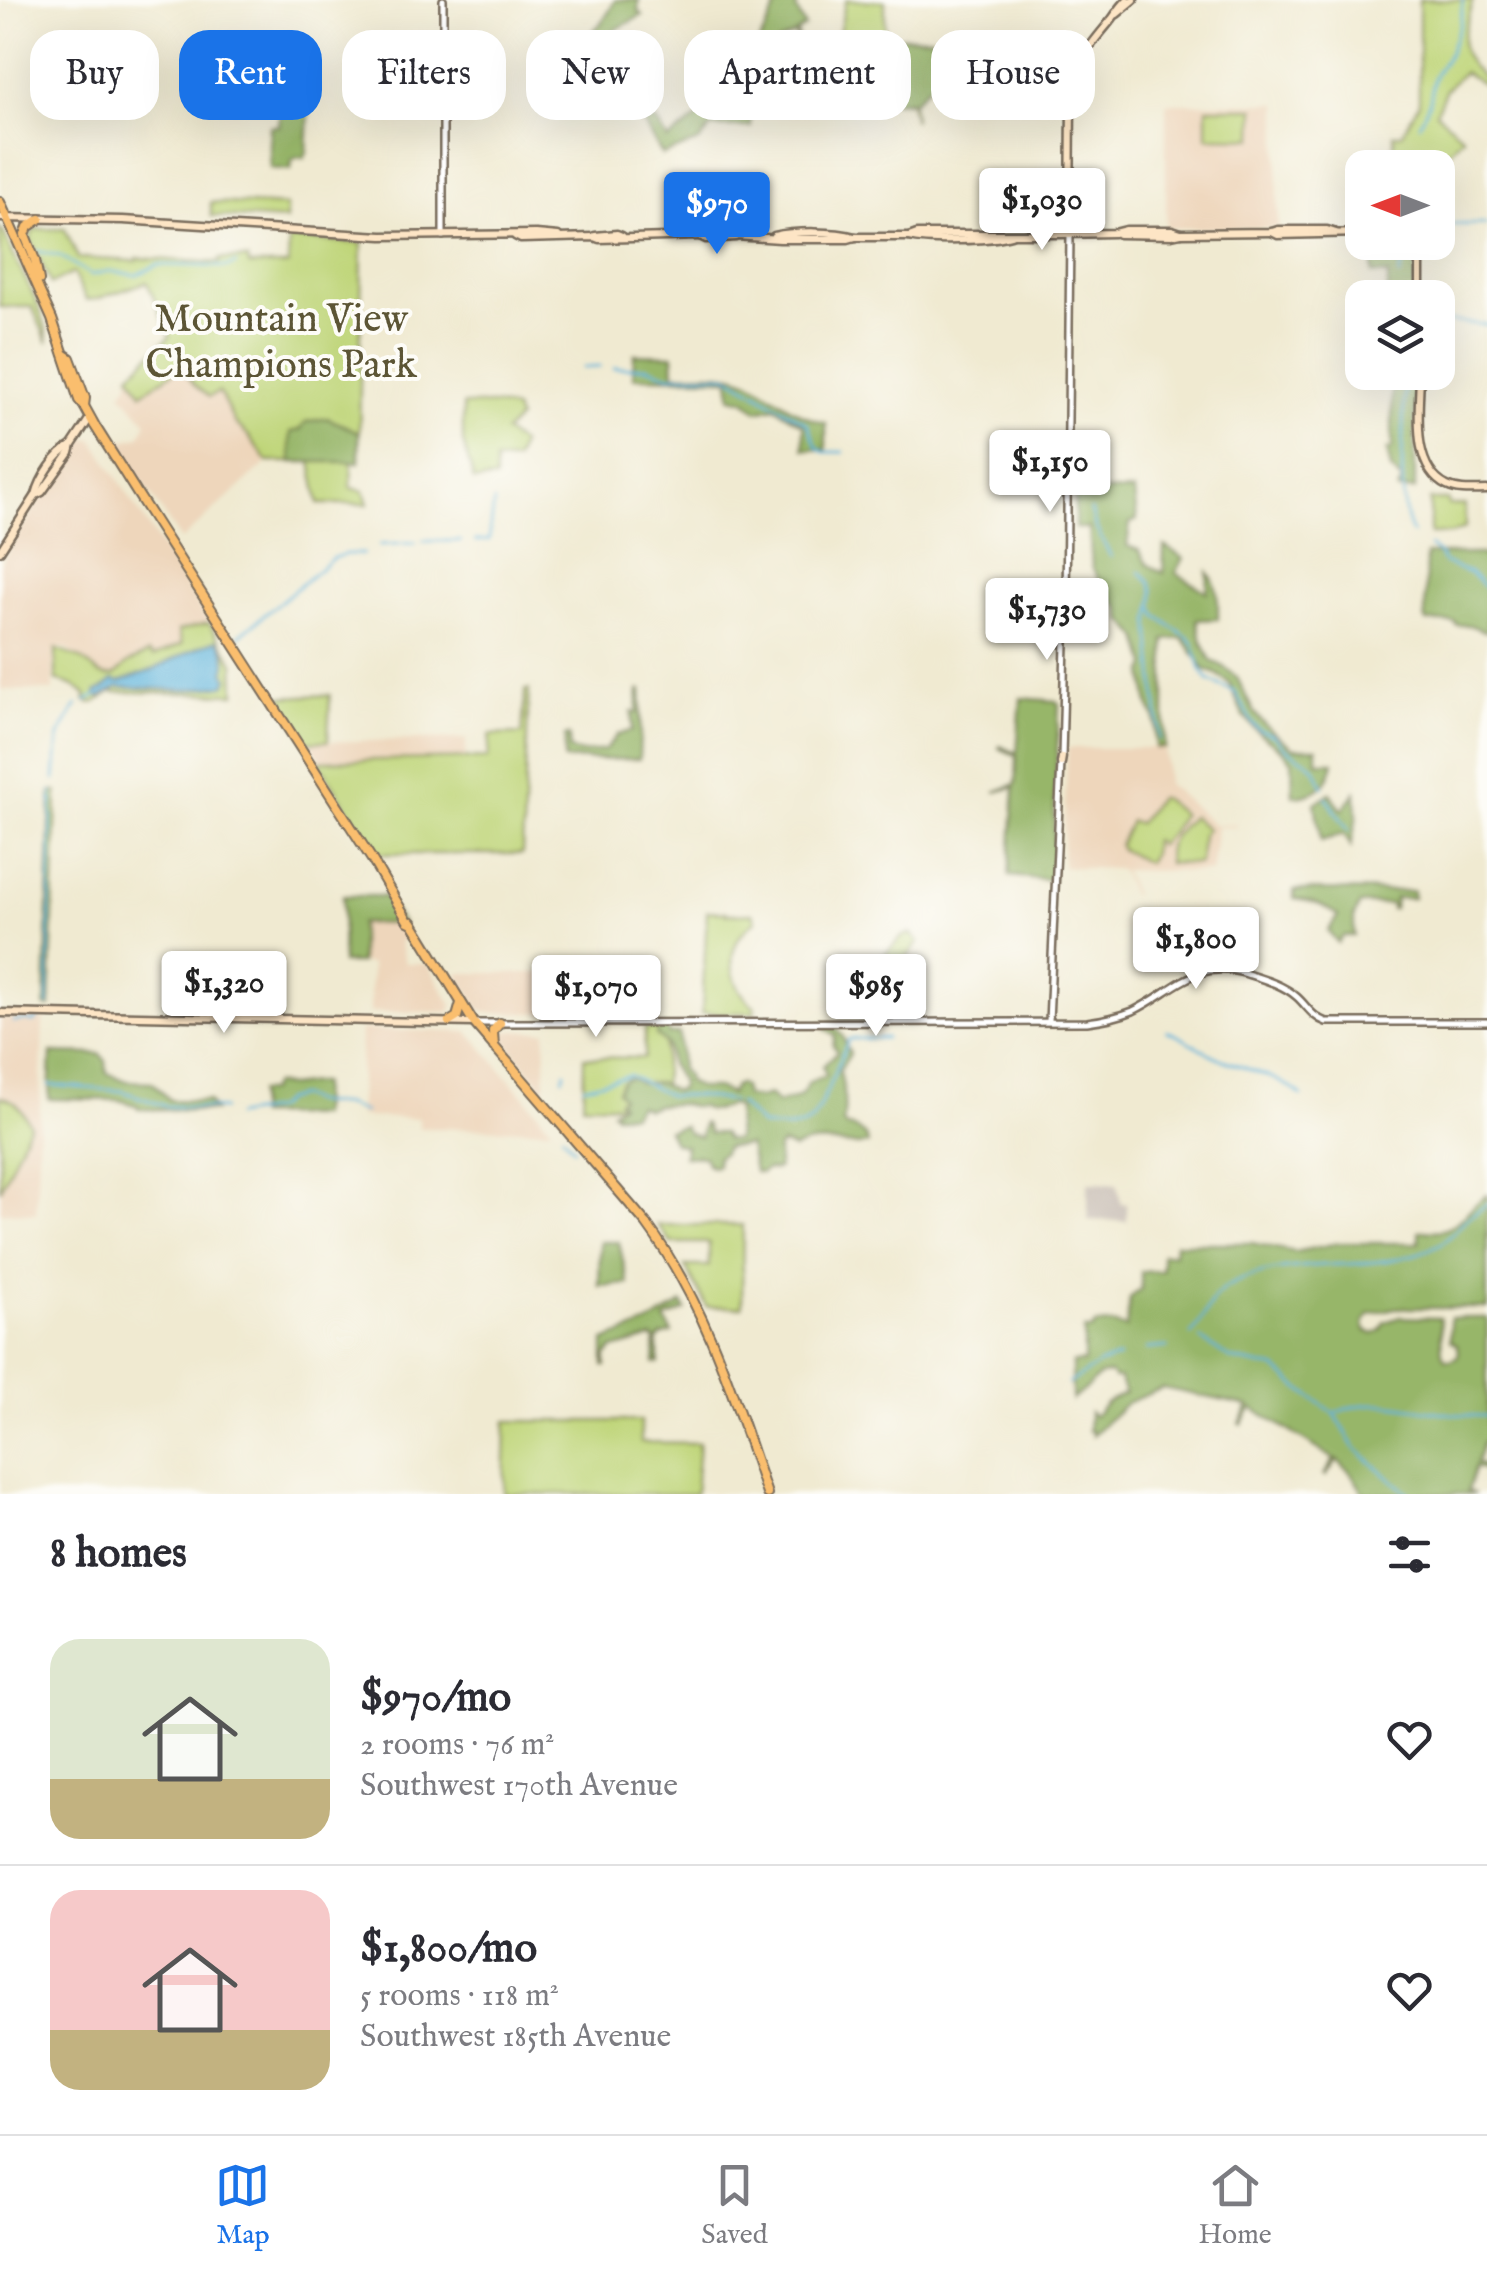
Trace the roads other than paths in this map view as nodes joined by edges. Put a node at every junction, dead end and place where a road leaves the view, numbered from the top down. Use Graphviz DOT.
graph roads {
  1 [pos="444,0"];
  2 [pos="1131,0"];
  3 [pos="0,202"];
  4 [pos="4,218"];
  5 [pos="40,219"];
  6 [pos="1345,233"];
  7 [pos="1070,234"];
  8 [pos="443,236"];
  9 [pos="42,294"];
  10 [pos="1420,390"];
  11 [pos="90,418"];
  12 [pos="1487,490"];
  13 [pos="0,551"];
  14 [pos="461,1004"];
  15 [pos="0,1013"];
  16 [pos="1048,1021"];
  17 [pos="449,1022"];
  18 [pos="1487,1022"];
  19 [pos="474,1023"];
  20 [pos="500,1023"];
  21 [pos="494,1047"];
  22 [pos="766,1494"];
  1 -- 8 [label="street"];
  2 -- 7 [label="main road"];
  3 -- 4 [label="main road"];
  4 -- 5 [label="main road"];
  4 -- 9 [label="main road"];
  5 -- 8 [label="main road"];
  5 -- 9 [label="main road"];
  6 -- 7 [label="main road"];
  7 -- 8 [label="main road"];
  7 -- 16 [label="street"];
  9 -- 11 [label="main road"];
  10 -- 12 [label="main road"];
  11 -- 13 [label="main road"];
  11 -- 14 [label="main road"];
  14 -- 17 [label="main road"];
  14 -- 19 [label="main road"];
  15 -- 17 [label="main road"];
  16 -- 18 [label="street"];
  16 -- 20 [label="street"];
  17 -- 19 [label="main road"];
  19 -- 20 [label="street"];
  19 -- 21 [label="main road"];
  20 -- 21 [label="main road"];
  21 -- 22 [label="main road"];
}
